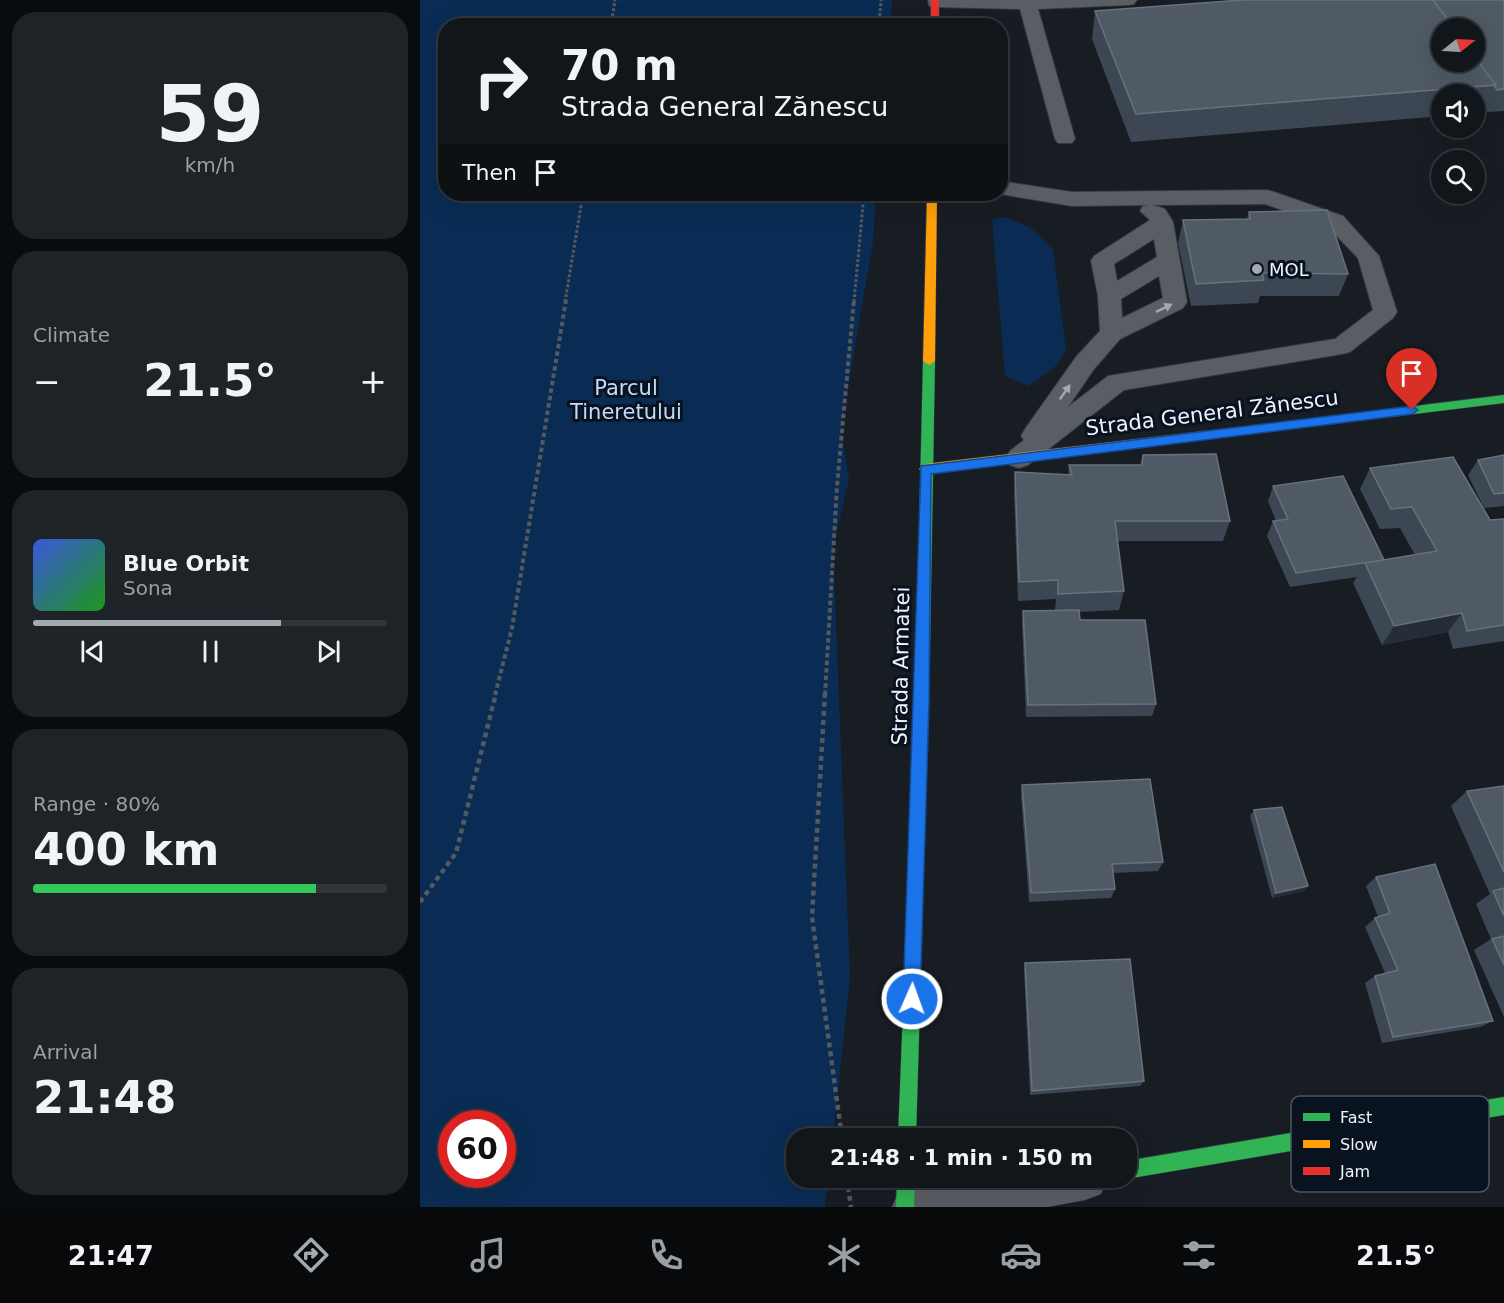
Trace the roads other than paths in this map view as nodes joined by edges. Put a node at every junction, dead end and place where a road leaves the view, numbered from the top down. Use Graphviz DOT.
graph roads {
  1 [pos="1128,0"];
  2 [pos="935,1"];
  3 [pos="1028,4"];
  4 [pos="935,18"];
  5 [pos="1065,139"];
  6 [pos="1008,188"];
  7 [pos="1114,198"];
  8 [pos="932,201"];
  9 [pos="1167,251"];
  10 [pos="1107,287"];
  11 [pos="1112,333"];
  12 [pos="1504,399"];
  13 [pos="1019,458"];
  14 [pos="925,470"];
  15 [pos="1504,1106"];
  16 [pos="1489,1109"];
  17 [pos="908,1128"];
  18 [pos="1291,1142"];
  19 [pos="1137,1168"];
  20 [pos="906,1188"];
  21 [pos="1026,1188"];
  22 [pos="905,1207"];
  23 [pos="915,1207"];
  1 -- 3 [label="lane"];
  2 -- 3 [label="lane"];
  2 -- 4 [label="main road"];
  3 -- 5 [label="lane"];
  6 -- 7 [label="lane"];
  7 -- 9 [label="lane"];
  7 -- 13 [label="lane"];
  8 -- 14 [label="main road, Strada Armatei"];
  9 -- 10 [label="lane"];
  9 -- 10 [label="lane"];
  11 -- 9 [label="lane, one-way"];
  10 -- 11 [label="lane"];
  13 -- 11 [label="lane, one-way"];
  12 -- 13 [label="main road, Strada General Zănescu"];
  13 -- 14 [label="main road, Strada General Zănescu"];
  14 -- 17 [label="main road, Strada Armatei"];
  15 -- 16 [label="main road"];
  18 -- 19 [label="main road"];
  20 -- 22 [label="main road"];
  21 -- 23 [label="street"];
}
